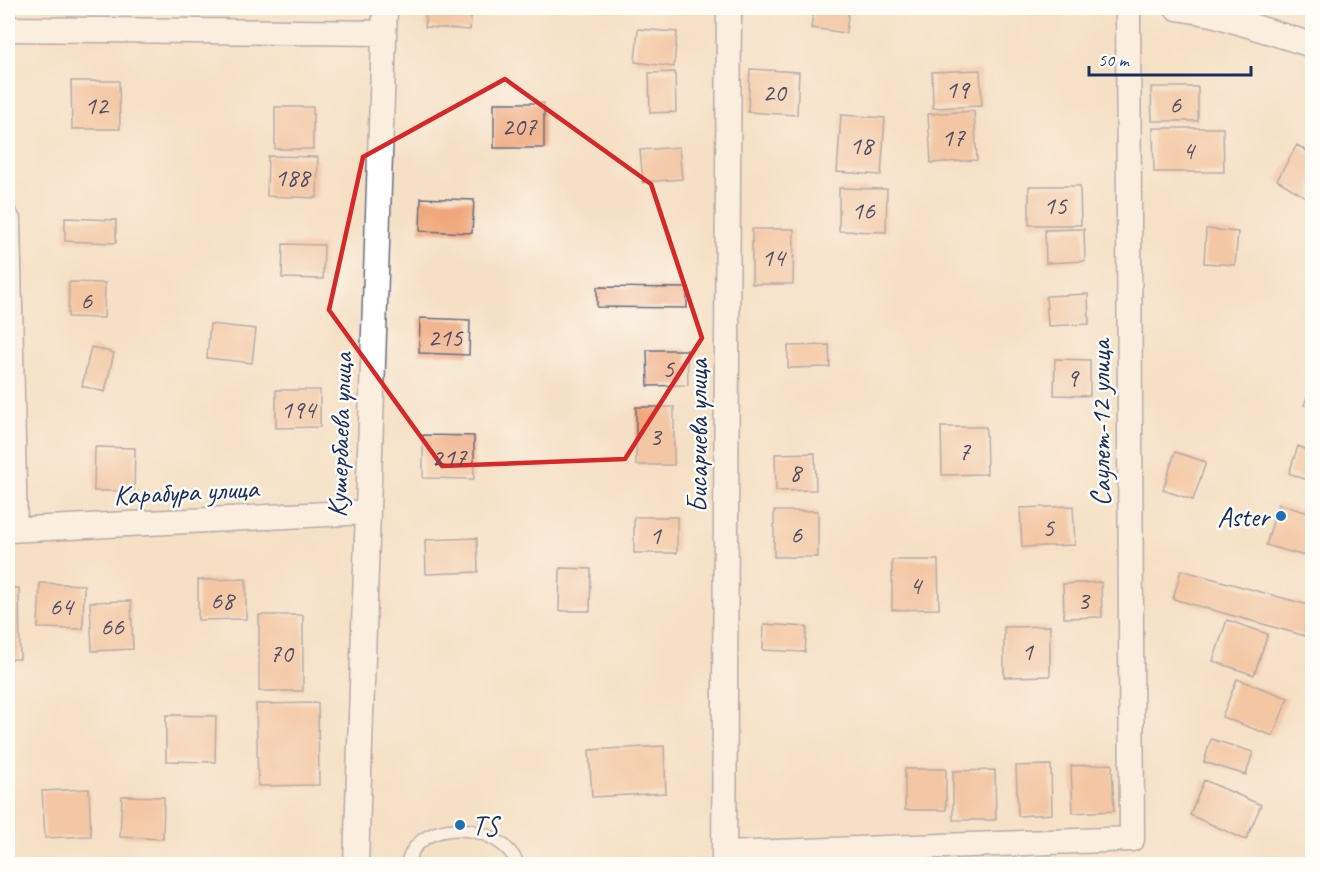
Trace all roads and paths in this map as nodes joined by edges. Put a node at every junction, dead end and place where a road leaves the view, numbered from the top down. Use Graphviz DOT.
graph roads {
  1 [pos="385,8"];
  2 [pos="729,8"];
  3 [pos="1128,8"];
  4 [pos="1177,8"];
  5 [pos="1215,11"];
  6 [pos="8,29"];
  7 [pos="384,33"];
  8 [pos="1312,45"];
  9 [pos="8,220"];
  10 [pos="367,512"];
  11 [pos="11,529"];
  12 [pos="724,859"];
  13 [pos="356,864"];
  14 [pos="407,864"];
  15 [pos="518,864"];
  1 -- 7 [label="street, Кушербаева улица"];
  2 -- 12 [label="street, Бисариева улица"];
  3 -- 12 [label="street, Саулет-12 улица"];
  4 -- 5 [label="street"];
  5 -- 8 [label="street"];
  6 -- 7 [label="street"];
  7 -- 10 [label="street, Кушербаева улица"];
  9 -- 11 [label="street"];
  10 -- 11 [label="street, Карабура улица"];
  10 -- 13 [label="street, Кушербаева улица"];
  14 -- 15 [label="lane"];
}
